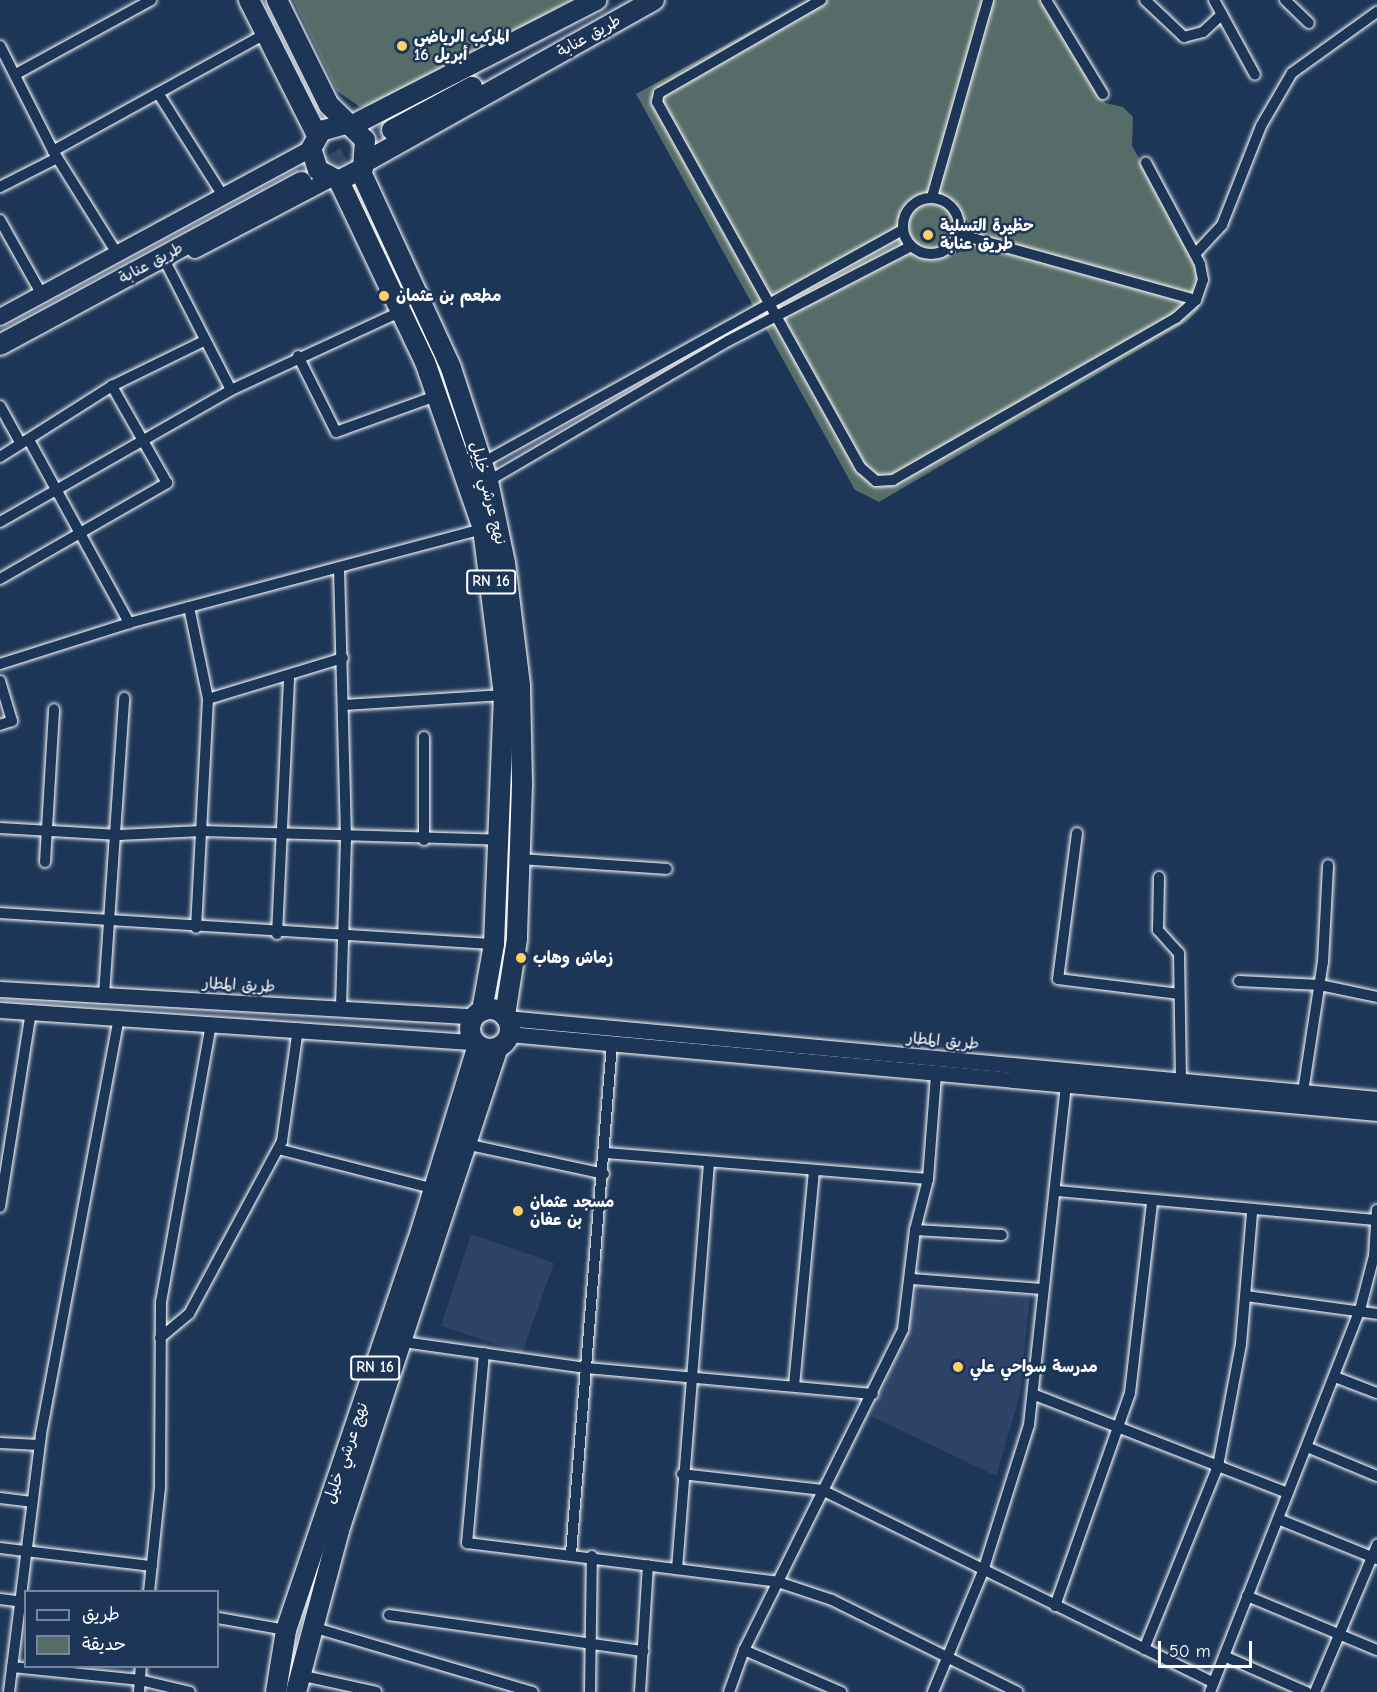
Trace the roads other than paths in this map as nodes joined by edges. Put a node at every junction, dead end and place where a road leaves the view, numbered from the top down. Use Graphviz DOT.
graph roads {
  1 [pos="151,0"];
  2 [pos="249,0"];
  3 [pos="277,0"];
  4 [pos="596,0"];
  5 [pos="613,0"];
  6 [pos="630,0"];
  7 [pos="654,0"];
  8 [pos="821,0"];
  9 [pos="988,0"];
  10 [pos="1046,0"];
  11 [pos="1145,0"];
  12 [pos="1214,0"];
  13 [pos="1285,0"];
  14 [pos="1377,12"];
  15 [pos="1222,14"];
  16 [pos="1309,23"];
  17 [pos="265,34"];
  18 [pos="0,46"];
  19 [pos="4,63"];
  20 [pos="16,74"];
  21 [pos="1256,75"];
  22 [pos="158,93"];
  23 [pos="324,94"];
  24 [pos="1103,94"];
  25 [pos="387,121"];
  26 [pos="348,125"];
  27 [pos="314,142"];
  28 [pos="386,151"];
  29 [pos="55,154"];
  30 [pos="1146,163"];
  31 [pos="364,166"];
  32 [pos="334,180"];
  33 [pos="0,187"];
  34 [pos="223,196"];
  35 [pos="372,196"];
  36 [pos="932,197"];
  37 [pos="0,220"];
  38 [pos="903,230"];
  39 [pos="958,234"];
  40 [pos="911,246"];
  41 [pos="116,252"];
  42 [pos="1196,253"];
  43 [pos="167,265"];
  44 [pos="41,293"];
  45 [pos="1196,300"];
  46 [pos="771,304"];
  47 [pos="402,311"];
  48 [pos="777,315"];
  49 [pos="0,316"];
  50 [pos="0,334"];
  51 [pos="204,341"];
  52 [pos="0,345"];
  53 [pos="0,351"];
  54 [pos="298,356"];
  55 [pos="112,386"];
  56 [pos="231,390"];
  57 [pos="439,395"];
  58 [pos="0,406"];
  59 [pos="143,440"];
  60 [pos="25,442"];
  61 [pos="0,457"];
  62 [pos="485,472"];
  63 [pos="468,482"];
  64 [pos="57,488"];
  65 [pos="0,522"];
  66 [pos="483,529"];
  67 [pos="82,534"];
  68 [pos="339,569"];
  69 [pos="0,579"];
  70 [pos="189,607"];
  71 [pos="129,623"];
  72 [pos="343,658"];
  73 [pos="0,664"];
  74 [pos="288,678"];
  75 [pos="0,681"];
  76 [pos="504,695"];
  77 [pos="123,698"];
  78 [pos="208,699"];
  79 [pos="344,705"];
  80 [pos="54,709"];
  81 [pos="0,725"];
  82 [pos="424,737"];
  83 [pos="0,828"];
  84 [pos="48,831"];
  85 [pos="202,831"];
  86 [pos="284,833"];
  87 [pos="1077,833"];
  88 [pos="118,835"];
  89 [pos="346,838"];
  90 [pos="424,840"];
  91 [pos="501,840"];
  92 [pos="521,859"];
  93 [pos="45,862"];
  94 [pos="1328,865"];
  95 [pos="667,869"];
  96 [pos="1159,877"];
  97 [pos="0,913"];
  98 [pos="110,923"];
  99 [pos="196,928"];
  100 [pos="277,933"];
  101 [pos="344,938"];
  102 [pos="494,944"];
  103 [pos="1239,981"];
  104 [pos="1320,985"];
  105 [pos="0,989"];
  106 [pos="1179,994"];
  107 [pos="104,995"];
  108 [pos="1377,996"];
  109 [pos="0,1010"];
  110 [pos="341,1010"];
  111 [pos="31,1012"];
  112 [pos="478,1013"];
  113 [pos="119,1017"];
  114 [pos="211,1023"];
  115 [pos="613,1027"];
  116 [pos="298,1028"];
  117 [pos="505,1029"];
  118 [pos="476,1043"];
  119 [pos="612,1043"];
  120 [pos="936,1074"];
  121 [pos="1067,1078"];
  122 [pos="1181,1081"];
  123 [pos="1303,1092"];
  124 [pos="1377,1099"];
  125 [pos="1377,1113"];
  126 [pos="470,1145"];
  127 [pos="278,1149"];
  128 [pos="606,1152"];
  129 [pos="709,1163"];
  130 [pos="814,1172"];
  131 [pos="604,1173"];
  132 [pos="928,1179"];
  133 [pos="435,1189"];
  134 [pos="1057,1191"];
  135 [pos="1152,1202"];
  136 [pos="0,1207"];
  137 [pos="1377,1210"];
  138 [pos="1252,1212"];
  139 [pos="1376,1220"];
  140 [pos="915,1230"];
  141 [pos="1002,1235"];
  142 [pos="912,1279"];
  143 [pos="1042,1289"];
  144 [pos="1246,1296"];
  145 [pos="1360,1310"];
  146 [pos="1377,1314"];
  147 [pos="160,1338"];
  148 [pos="403,1342"];
  149 [pos="483,1353"];
  150 [pos="586,1368"];
  151 [pos="690,1377"];
  152 [pos="1335,1377"];
  153 [pos="794,1386"];
  154 [pos="873,1394"];
  155 [pos="1377,1394"];
  156 [pos="1035,1395"];
  157 [pos="1120,1428"];
  158 [pos="0,1443"];
  159 [pos="39,1445"];
  160 [pos="1306,1447"];
  161 [pos="1218,1466"];
  162 [pos="682,1474"];
  163 [pos="1377,1476"];
  164 [pos="822,1490"];
  165 [pos="1288,1493"];
  166 [pos="0,1498"];
  167 [pos="32,1502"];
  168 [pos="1278,1519"];
  169 [pos="1377,1545"];
  170 [pos="0,1548"];
  171 [pos="26,1551"];
  172 [pos="571,1554"];
  173 [pos="592,1557"];
  174 [pos="1375,1558"];
  175 [pos="648,1565"];
  176 [pos="152,1566"];
  177 [pos="677,1569"];
  178 [pos="983,1571"];
  179 [pos="778,1582"];
  180 [pos="149,1590"];
  181 [pos="1247,1596"];
  182 [pos="0,1599"];
  183 [pos="23,1602"];
  184 [pos="1055,1606"];
  185 [pos="389,1615"];
  186 [pos="219,1618"];
  187 [pos="312,1627"];
  188 [pos="286,1630"];
  189 [pos="1343,1636"];
  190 [pos="590,1644"];
  191 [pos="1144,1649"];
  192 [pos="744,1650"];
  193 [pos="1377,1650"];
  194 [pos="642,1651"];
  195 [pos="1224,1656"];
  196 [pos="944,1658"];
  197 [pos="12,1667"];
  198 [pos="141,1668"];
  199 [pos="140,1680"];
  200 [pos="297,1683"];
  201 [pos="1212,1687"];
  202 [pos="9,1692"];
  203 [pos="139,1692"];
  204 [pos="190,1692"];
  205 [pos="276,1692"];
  206 [pos="376,1692"];
  207 [pos="533,1692"];
  208 [pos="590,1692"];
  209 [pos="640,1692"];
  210 [pos="729,1692"];
  211 [pos="841,1692"];
  212 [pos="933,1692"];
  213 [pos="1017,1692"];
  214 [pos="1306,1692"];
  215 [pos="1315,1692"];
  1 -- 20 [label="street"];
  2 -- 17 [label="highway"];
  3 -- 23 [label="highway"];
  4 -- 25 [label="highway, طريق عنابة"];
  5 -- 25 [label="highway, طريق عنابة"];
  6 -- 25 [label="highway, طريق عنابة"];
  7 -- 28 [label="highway, طريق عنابة"];
  8 -- 46 [label="street"];
  9 -- 36 [label="street"];
  10 -- 24 [label="street"];
  11 -- 15 [label="street"];
  12 -- 15 [label="street"];
  13 -- 16 [label="street"];
  14 -- 42 [label="street"];
  15 -- 21 [label="street"];
  17 -- 22 [label="street"];
  17 -- 27 [label="highway"];
  18 -- 19 [label="street"];
  19 -- 20 [label="street"];
  20 -- 29 [label="street"];
  22 -- 29 [label="street"];
  22 -- 34 [label="street"];
  23 -- 25 [label="highway"];
  23 -- 26 [label="highway"];
  25 -- 26 [label="highway, طريق عنابة"];
  26 -- 27 [label="highway"];
  26 -- 31 [label="highway"];
  27 -- 32 [label="highway"];
  27 -- 34 [label="main road"];
  28 -- 31 [label="highway, طريق عنابة"];
  28 -- 35 [label="highway"];
  29 -- 33 [label="street"];
  29 -- 41 [label="street"];
  30 -- 42 [label="street"];
  31 -- 32 [label="highway"];
  31 -- 35 [label="highway, نهج عرشي خليل / RN 16"];
  32 -- 43 [label="main road"];
  32 -- 47 [label="highway, نهج عرشي خليل / RN 16"];
  34 -- 41 [label="main road"];
  35 -- 62 [label="highway, نهج عرشي خليل / RN 16"];
  36 -- 38 [label="street"];
  36 -- 39 [label="street"];
  37 -- 44 [label="street"];
  38 -- 40 [label="street"];
  38 -- 46 [label="street"];
  39 -- 40 [label="street"];
  39 -- 45 [label="street"];
  40 -- 48 [label="street"];
  41 -- 44 [label="main road"];
  42 -- 45 [label="street"];
  43 -- 51 [label="street"];
  43 -- 53 [label="main road"];
  44 -- 49 [label="main road"];
  45 -- 48 [label="street"];
  46 -- 48 [label="street"];
  46 -- 62 [label="street"];
  47 -- 54 [label="street"];
  47 -- 57 [label="highway, نهج عرشي خليل / RN 16"];
  48 -- 62 [label="street"];
  50 -- 52 [label="highway, طريق عنابة"];
  51 -- 55 [label="street"];
  51 -- 56 [label="street"];
  54 -- 56 [label="street"];
  54 -- 57 [label="street"];
  55 -- 59 [label="street"];
  55 -- 60 [label="street"];
  56 -- 59 [label="street"];
  57 -- 63 [label="highway, نهج عرشي خليل / RN 16"];
  58 -- 60 [label="street"];
  59 -- 64 [label="street"];
  59 -- 67 [label="street"];
  60 -- 61 [label="street"];
  60 -- 64 [label="street"];
  62 -- 63 [label="street"];
  62 -- 63 [label="street"];
  62 -- 92 [label="highway, نهج عرشي خليل / RN 16"];
  63 -- 66 [label="highway, نهج عرشي خليل / RN 16"];
  64 -- 65 [label="street"];
  64 -- 67 [label="street"];
  66 -- 68 [label="street"];
  66 -- 76 [label="highway, نهج عرشي خليل / RN 16"];
  67 -- 69 [label="street"];
  67 -- 71 [label="street"];
  68 -- 70 [label="street"];
  68 -- 72 [label="street"];
  70 -- 71 [label="street"];
  70 -- 78 [label="street"];
  71 -- 73 [label="street"];
  72 -- 74 [label="street"];
  72 -- 79 [label="street"];
  74 -- 78 [label="street"];
  74 -- 86 [label="street"];
  75 -- 81 [label="street"];
  76 -- 79 [label="street"];
  76 -- 91 [label="highway, نهج عرشي خليل / RN 16"];
  77 -- 88 [label="street"];
  78 -- 85 [label="street"];
  79 -- 89 [label="street"];
  80 -- 84 [label="street"];
  82 -- 90 [label="street"];
  83 -- 84 [label="street"];
  84 -- 88 [label="street"];
  84 -- 93 [label="street"];
  85 -- 86 [label="street"];
  85 -- 88 [label="street"];
  85 -- 99 [label="street"];
  86 -- 89 [label="street"];
  86 -- 100 [label="street"];
  87 -- 106 [label="street"];
  88 -- 98 [label="street"];
  89 -- 90 [label="street"];
  89 -- 101 [label="street"];
  90 -- 91 [label="street"];
  91 -- 102 [label="highway, نهج عرشي خليل / RN 16"];
  92 -- 95 [label="street"];
  92 -- 117 [label="highway, نهج عرشي خليل / RN 16"];
  94 -- 104 [label="street"];
  96 -- 106 [label="street"];
  97 -- 98 [label="street"];
  98 -- 99 [label="street"];
  98 -- 107 [label="street"];
  99 -- 100 [label="street"];
  100 -- 101 [label="street"];
  101 -- 102 [label="street"];
  101 -- 110 [label="street"];
  102 -- 112 [label="highway, نهج عرشي خليل / RN 16"];
  103 -- 104 [label="street"];
  104 -- 108 [label="street"];
  104 -- 123 [label="street"];
  105 -- 107 [label="main road, طريق المطار"];
  106 -- 122 [label="street"];
  107 -- 110 [label="main road, طريق المطار"];
  109 -- 111 [label="main road"];
  110 -- 112 [label="main road, طريق المطار"];
  111 -- 113 [label="main road"];
  111 -- 136 [label="street"];
  112 -- 117 [label="highway"];
  112 -- 118 [label="highway, نهج عرشي خليل"];
  113 -- 114 [label="main road"];
  113 -- 159 [label="street"];
  114 -- 116 [label="main road"];
  114 -- 147 [label="street"];
  115 -- 117 [label="main road, طريق المطار"];
  115 -- 119 [label="main road"];
  115 -- 121 [label="main road, طريق المطار"];
  116 -- 118 [label="main road"];
  116 -- 127 [label="street"];
  117 -- 118 [label="highway"];
  117 -- 119 [label="main road, طريق المطار"];
  117 -- 126 [label="highway, نهج عرشي خليل / RN 16"];
  118 -- 133 [label="highway, نهج عرشي خليل / RN 16"];
  119 -- 120 [label="main road, طريق المطار"];
  119 -- 128 [label="street"];
  120 -- 121 [label="main road, طريق المطار"];
  120 -- 132 [label="street"];
  121 -- 122 [label="main road, طريق المطار"];
  121 -- 125 [label="main road, طريق المطار"];
  121 -- 134 [label="street"];
  122 -- 123 [label="main road, طريق المطار"];
  123 -- 124 [label="main road, طريق المطار"];
  126 -- 131 [label="street"];
  126 -- 148 [label="highway, نهج عرشي خليل / RN 16"];
  127 -- 133 [label="street"];
  127 -- 147 [label="street"];
  128 -- 129 [label="street"];
  128 -- 131 [label="street"];
  129 -- 130 [label="street"];
  129 -- 151 [label="street"];
  130 -- 132 [label="street"];
  130 -- 153 [label="street"];
  131 -- 150 [label="street"];
  132 -- 140 [label="street"];
  133 -- 188 [label="highway, نهج عرشي خليل / RN 16"];
  134 -- 135 [label="street"];
  134 -- 143 [label="street"];
  135 -- 138 [label="street"];
  135 -- 157 [label="street"];
  137 -- 139 [label="street"];
  138 -- 139 [label="street"];
  138 -- 144 [label="street"];
  139 -- 145 [label="street"];
  140 -- 141 [label="street"];
  140 -- 142 [label="street"];
  142 -- 143 [label="street"];
  142 -- 154 [label="street"];
  143 -- 156 [label="street"];
  144 -- 145 [label="street"];
  144 -- 161 [label="street"];
  145 -- 146 [label="street"];
  145 -- 152 [label="street"];
  147 -- 176 [label="street"];
  148 -- 149 [label="street"];
  148 -- 187 [label="highway, نهج عرشي خليل / RN 16"];
  149 -- 150 [label="street"];
  149 -- 172 [label="street"];
  150 -- 151 [label="street"];
  150 -- 172 [label="street"];
  151 -- 153 [label="street"];
  151 -- 162 [label="street"];
  152 -- 155 [label="street"];
  152 -- 160 [label="street"];
  153 -- 154 [label="street"];
  154 -- 164 [label="street"];
  156 -- 157 [label="street"];
  156 -- 178 [label="street"];
  157 -- 161 [label="street"];
  157 -- 184 [label="street"];
  158 -- 159 [label="street"];
  159 -- 167 [label="street"];
  160 -- 163 [label="street"];
  160 -- 165 [label="street"];
  161 -- 165 [label="street"];
  161 -- 191 [label="street"];
  162 -- 164 [label="street"];
  162 -- 177 [label="street"];
  164 -- 178 [label="street"];
  164 -- 179 [label="street"];
  165 -- 168 [label="street"];
  166 -- 167 [label="street"];
  167 -- 171 [label="street"];
  168 -- 174 [label="street"];
  168 -- 181 [label="street"];
  169 -- 174 [label="street"];
  170 -- 171 [label="street"];
  171 -- 176 [label="street"];
  171 -- 183 [label="street"];
  172 -- 173 [label="street"];
  173 -- 175 [label="street"];
  173 -- 190 [label="street"];
  174 -- 189 [label="street"];
  175 -- 177 [label="street"];
  175 -- 194 [label="street"];
  176 -- 180 [label="street"];
  177 -- 179 [label="street"];
  178 -- 184 [label="street"];
  178 -- 196 [label="street"];
  179 -- 192 [label="street"];
  179 -- 196 [label="street"];
  181 -- 189 [label="street"];
  181 -- 195 [label="street"];
  182 -- 183 [label="street"];
  183 -- 197 [label="street"];
  184 -- 191 [label="street"];
  185 -- 190 [label="street"];
  186 -- 188 [label="street"];
  187 -- 200 [label="highway, نهج عرشي خليل / RN 16"];
  187 -- 207 [label="street"];
  188 -- 205 [label="highway, نهج عرشي خليل / RN 16"];
  189 -- 193 [label="street"];
  189 -- 215 [label="street"];
  190 -- 194 [label="street"];
  190 -- 208 [label="street"];
  191 -- 201 [label="street"];
  192 -- 210 [label="street"];
  192 -- 211 [label="street"];
  194 -- 209 [label="street"];
  195 -- 201 [label="street"];
  195 -- 214 [label="street"];
  196 -- 212 [label="street"];
  196 -- 213 [label="street"];
  197 -- 199 [label="street"];
  197 -- 202 [label="street"];
  198 -- 199 [label="street"];
  199 -- 203 [label="street"];
  199 -- 204 [label="street"];
  200 -- 206 [label="street"];
}
